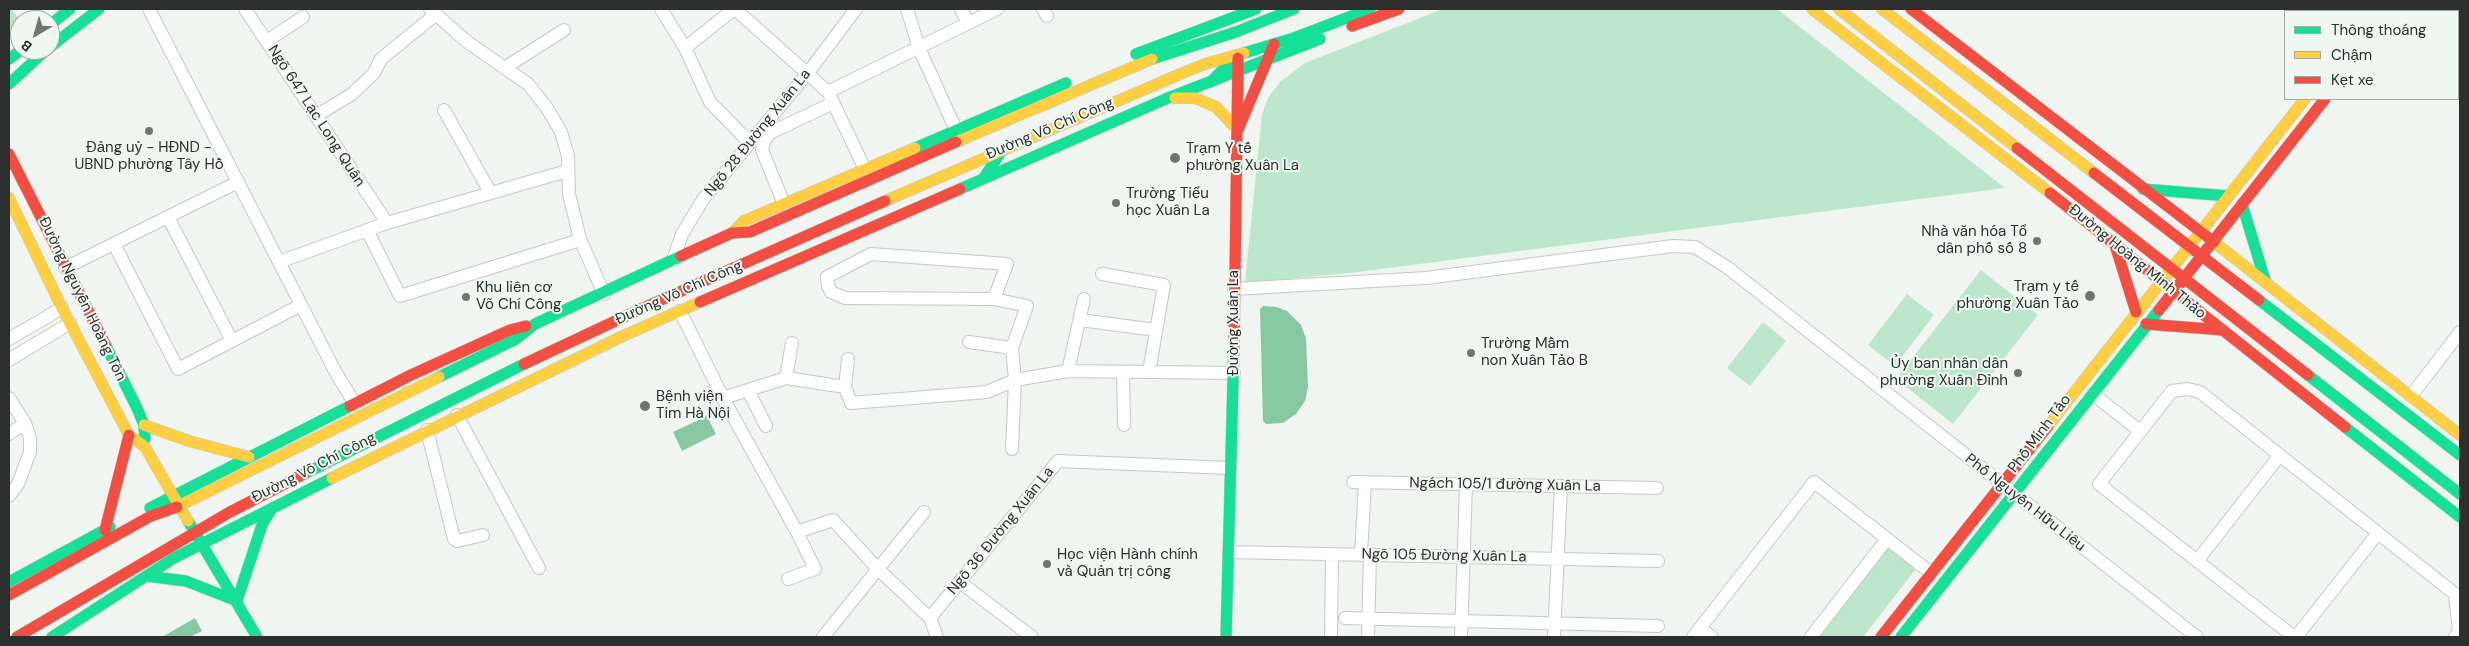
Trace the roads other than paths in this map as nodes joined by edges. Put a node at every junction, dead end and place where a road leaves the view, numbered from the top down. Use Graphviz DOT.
graph roads {
  1 [pos="70,9"];
  2 [pos="99,9"];
  3 [pos="149,9"];
  4 [pos="245,9"];
  5 [pos="661,9"];
  6 [pos="734,9"];
  7 [pos="856,9"];
  8 [pos="907,9"];
  9 [pos="961,9"];
  10 [pos="997,9"];
  11 [pos="1258,9"];
  12 [pos="1294,9"];
  13 [pos="1370,9"];
  14 [pos="1400,9"];
  15 [pos="1812,9"];
  16 [pos="1839,9"];
  17 [pos="1882,9"];
  18 [pos="1911,9"];
  19 [pos="432,12"];
  20 [pos="1236,13"];
  21 [pos="60,17"];
  22 [pos="303,17"];
  23 [pos="968,23"];
  24 [pos="564,30"];
  25 [pos="1311,31"];
  26 [pos="1236,32"];
  27 [pos="1328,35"];
  28 [pos="60,39"];
  29 [pos="1175,39"];
  30 [pos="267,41"];
  31 [pos="1274,44"];
  32 [pos="1191,45"];
  33 [pos="685,48"];
  34 [pos="918,48"];
  35 [pos="1238,54"];
  36 [pos="35,60"];
  37 [pos="1268,60"];
  38 [pos="1108,65"];
  39 [pos="506,67"];
  40 [pos="1239,72"];
  41 [pos="807,74"];
  42 [pos="1072,80"];
  43 [pos="1211,82"];
  44 [pos="9,84"];
  45 [pos="831,97"];
  46 [pos="1168,98"];
  47 [pos="2304,100"];
  48 [pos="2324,100"];
  49 [pos="444,110"];
  50 [pos="316,116"];
  51 [pos="956,130"];
  52 [pos="1238,130"];
  53 [pos="749,142"];
  54 [pos="1003,149"];
  55 [pos="9,154"];
  56 [pos="2028,157"];
  57 [pos="865,169"];
  58 [pos="2019,169"];
  59 [pos="567,171"];
  60 [pos="983,179"];
  61 [pos="238,182"];
  62 [pos="2142,188"];
  63 [pos="490,192"];
  64 [pos="2232,193"];
  65 [pos="9,198"];
  66 [pos="2132,201"];
  67 [pos="784,204"];
  68 [pos="2242,204"];
  69 [pos="168,217"];
  70 [pos="387,223"];
  71 [pos="368,230"];
  72 [pos="2200,232"];
  73 [pos="732,233"];
  74 [pos="580,240"];
  75 [pos="2212,241"];
  76 [pos="114,244"];
  77 [pos="2114,245"];
  78 [pos="2201,255"];
  79 [pos="279,262"];
  80 [pos="672,262"];
  81 [pos="65,268"];
  82 [pos="1102,274"];
  83 [pos="2183,278"];
  84 [pos="2265,280"];
  85 [pos="1234,289"];
  86 [pos="2172,291"];
  87 [pos="604,294"];
  88 [pos="994,299"];
  89 [pos="1084,299"];
  90 [pos="301,305"];
  91 [pos="62,308"];
  92 [pos="680,311"];
  93 [pos="2136,312"];
  94 [pos="2233,317"];
  95 [pos="1080,320"];
  96 [pos="70,323"];
  97 [pos="535,324"];
  98 [pos="2146,324"];
  99 [pos="1156,330"];
  100 [pos="2222,330"];
  101 [pos="2460,332"];
  102 [pos="9,339"];
  103 [pos="232,341"];
  104 [pos="968,342"];
  105 [pos="792,343"];
  106 [pos="2344,344"];
  107 [pos="1012,348"];
  108 [pos="2334,356"];
  109 [pos="848,359"];
  110 [pos="9,360"];
  111 [pos="1068,371"];
  112 [pos="1123,372"];
  113 [pos="1149,372"];
  114 [pos="1234,373"];
  115 [pos="786,378"];
  116 [pos="1015,380"];
  117 [pos="845,387"];
  118 [pos="748,390"];
  119 [pos="2094,394"];
  120 [pos="2411,396"];
  121 [pos="9,398"];
  122 [pos="723,398"];
  123 [pos="354,404"];
  124 [pos="457,415"];
  125 [pos="24,423"];
  126 [pos="144,425"];
  127 [pos="1124,425"];
  128 [pos="766,426"];
  129 [pos="427,430"];
  130 [pos="2140,431"];
  131 [pos="9,434"];
  132 [pos="129,435"];
  133 [pos="2460,435"];
  134 [pos="145,447"];
  135 [pos="1012,449"];
  136 [pos="2280,455"];
  137 [pos="2460,455"];
  138 [pos="249,457"];
  139 [pos="1230,468"];
  140 [pos="1466,484"];
  141 [pos="2002,485"];
  142 [pos="1560,486"];
  143 [pos="1657,488"];
  144 [pos="2460,494"];
  145 [pos="2015,495"];
  146 [pos="9,496"];
  147 [pos="177,501"];
  148 [pos="272,508"];
  149 [pos="230,512"];
  150 [pos="924,512"];
  151 [pos="144,515"];
  152 [pos="2460,517"];
  153 [pos="248,520"];
  154 [pos="104,530"];
  155 [pos="195,531"];
  156 [pos="797,532"];
  157 [pos="2378,533"];
  158 [pos="483,535"];
  159 [pos="1887,538"];
  160 [pos="202,543"];
  161 [pos="1229,552"];
  162 [pos="1332,554"];
  163 [pos="1366,555"];
  164 [pos="1462,557"];
  165 [pos="174,558"];
  166 [pos="1556,559"];
  167 [pos="1658,561"];
  168 [pos="2197,561"];
  169 [pos="540,568"];
  170 [pos="878,569"];
  171 [pos="1931,573"];
  172 [pos="146,576"];
  173 [pos="788,579"];
  174 [pos="9,582"];
  175 [pos="960,582"];
  176 [pos="9,595"];
  177 [pos="237,601"];
  178 [pos="930,618"];
  179 [pos="1344,618"];
  180 [pos="1368,619"];
  181 [pos="1461,622"];
  182 [pos="1554,623"];
  183 [pos="1658,626"];
  184 [pos="1697,633"];
  185 [pos="17,637"];
  186 [pos="52,637"];
  187 [pos="257,637"];
  188 [pos="823,637"];
  189 [pos="937,637"];
  190 [pos="1032,637"];
  191 [pos="1226,637"];
  192 [pos="1331,637"];
  193 [pos="1368,637"];
  194 [pos="1461,637"];
  195 [pos="1554,637"];
  196 [pos="1712,637"];
  197 [pos="1811,637"];
  198 [pos="1881,637"];
  199 [pos="1901,637"];
  200 [pos="2197,637"];
  201 [pos="2295,637"];
  202 [pos="2454,637"];
  1 -- 21 [label="main road"];
  2 -- 28 [label="main road"];
  3 -- 61 [label="street"];
  4 -- 30 [label="street, Ngõ 647 Lạc Long Quân"];
  5 -- 33 [label="street"];
  6 -- 33 [label="street"];
  6 -- 41 [label="street"];
  7 -- 41 [label="street, Ngõ 28 Đường Xuân La"];
  8 -- 34 [label="street"];
  9 -- 23 [label="street"];
  10 -- 23 [label="street"];
  11 -- 20 [label="main road"];
  11 -- 26 [label="main road"];
  12 -- 26 [label="main road, Đường Võ Chí Công"];
  13 -- 25 [label="main road, Đường Võ Chí Công"];
  14 -- 27 [label="main road, Đường Võ Chí Công"];
  15 -- 58 [label="main road, Đường Hoàng Minh Thảo"];
  16 -- 56 [label="main road, Đường Hoàng Minh Thảo"];
  17 -- 66 [label="main road"];
  18 -- 62 [label="main road"];
  19 -- 39 [label="street"];
  19 -- 50 [label="street"];
  20 -- 26 [label="main road, Đường Xuân La"];
  20 -- 29 [label="main road"];
  22 -- 30 [label="street"];
  23 -- 34 [label="street"];
  24 -- 39 [label="street"];
  25 -- 27 [label="main road"];
  25 -- 31 [label="main road, Đường Võ Chí Công"];
  26 -- 32 [label="main road, Đường Võ Chí Công"];
  26 -- 35 [label="main road, Đường Xuân La"];
  27 -- 37 [label="main road, Đường Võ Chí Công"];
  29 -- 32 [label="main road"];
  29 -- 38 [label="main road"];
  30 -- 50 [label="street, Ngõ 647 Lạc Long Quân"];
  31 -- 35 [label="main road, Đường Võ Chí Công"];
  31 -- 37 [label="main road"];
  32 -- 73 [label="main road, Đường Võ Chí Công"];
  33 -- 53 [label="street"];
  34 -- 45 [label="street"];
  34 -- 51 [label="street"];
  35 -- 40 [label="main road, Đường Xuân La"];
  35 -- 43 [label="main road"];
  35 -- 54 [label="main road, Đường Võ Chí Công"];
  36 -- 44 [label="main road"];
  37 -- 40 [label="main road, Đường Võ Chí Công"];
  37 -- 52 [label="main road"];
  39 -- 59 [label="street"];
  40 -- 43 [label="main road, Đường Võ Chí Công"];
  40 -- 52 [label="main road, Đường Xuân La"];
  41 -- 45 [label="street"];
  41 -- 53 [label="street, Ngõ 28 Đường Xuân La"];
  42 -- 51 [label="main road, Đường Võ Chí Công"];
  43 -- 46 [label="main road, Đường Võ Chí Công"];
  45 -- 57 [label="street"];
  45 -- 67 [label="street"];
  46 -- 52 [label="main road"];
  46 -- 60 [label="main road, Đường Võ Chí Công"];
  47 -- 64 [label="main road, Phố Minh Tảo"];
  48 -- 68 [label="main road, Phố Minh Tảo"];
  49 -- 63 [label="street"];
  50 -- 70 [label="street, Ngõ 647 Lạc Long Quân"];
  51 -- 57 [label="main road, Đường Võ Chí Công"];
  52 -- 85 [label="main road, Đường Xuân La"];
  53 -- 80 [label="street, Ngõ 28 Đường Xuân La"];
  54 -- 60 [label="main road"];
  54 -- 149 [label="main road, Đường Võ Chí Công"];
  55 -- 81 [label="main road, Đường Nguyễn Hoàng Tôn"];
  56 -- 58 [label="main road"];
  56 -- 83 [label="main road, Đường Hoàng Minh Thảo"];
  57 -- 67 [label="main road, Đường Võ Chí Công"];
  58 -- 77 [label="main road, Đường Hoàng Minh Thảo"];
  59 -- 63 [label="street"];
  59 -- 74 [label="street"];
  60 -- 92 [label="main road, Đường Võ Chí Công"];
  61 -- 69 [label="street"];
  61 -- 79 [label="street"];
  62 -- 64 [label="main road"];
  62 -- 66 [label="main road"];
  62 -- 72 [label="main road"];
  63 -- 70 [label="street"];
  64 -- 72 [label="main road, Phố Minh Tảo"];
  65 -- 91 [label="main road, Đường Nguyễn Hoàng Tôn"];
  66 -- 78 [label="main road"];
  67 -- 73 [label="main road, Đường Võ Chí Công"];
  68 -- 75 [label="main road, Phố Minh Tảo"];
  68 -- 84 [label="main road"];
  69 -- 76 [label="street"];
  69 -- 103 [label="street"];
  70 -- 71 [label="street"];
  71 -- 74 [label="street"];
  71 -- 79 [label="street"];
  72 -- 75 [label="main road"];
  72 -- 93 [label="main road, Phố Minh Tảo"];
  73 -- 80 [label="main road, Đường Võ Chí Công"];
  74 -- 87 [label="street"];
  75 -- 78 [label="main road, Phố Minh Tảo"];
  75 -- 84 [label="main road"];
  76 -- 81 [label="street"];
  76 -- 103 [label="street"];
  77 -- 86 [label="main road, Đường Hoàng Minh Thảo"];
  77 -- 93 [label="main road"];
  78 -- 83 [label="main road, Phố Minh Tảo"];
  78 -- 108 [label="main road"];
  79 -- 90 [label="street"];
  80 -- 87 [label="main road, Đường Võ Chí Công"];
  81 -- 126 [label="main road, Đường Nguyễn Hoàng Tôn"];
  82 -- 99 [label="street"];
  83 -- 86 [label="main road, Phố Minh Tảo"];
  83 -- 94 [label="main road, Đường Hoàng Minh Thảo"];
  84 -- 106 [label="main road"];
  85 -- 114 [label="main road, Đường Xuân La"];
  85 -- 141 [label="street, Phố Nguyễn Hữu Liêu"];
  86 -- 98 [label="main road, Phố Minh Tảo"];
  86 -- 100 [label="main road, Đường Hoàng Minh Thảo"];
  87 -- 97 [label="main road, Đường Võ Chí Công"];
  88 -- 88 [label="street"];
  88 -- 107 [label="street"];
  89 -- 95 [label="street"];
  90 -- 103 [label="street"];
  90 -- 123 [label="street"];
  91 -- 96 [label="main road, Đường Nguyễn Hoàng Tôn"];
  91 -- 102 [label="street"];
  92 -- 122 [label="street"];
  92 -- 124 [label="main road, Đường Võ Chí Công"];
  93 -- 141 [label="main road, Phố Minh Tảo"];
  94 -- 100 [label="main road"];
  94 -- 144 [label="main road, Đường Hoàng Minh Thảo"];
  95 -- 99 [label="street"];
  95 -- 111 [label="street"];
  96 -- 110 [label="street"];
  96 -- 132 [label="main road, Đường Nguyễn Hoàng Tôn"];
  97 -- 123 [label="main road, Đường Võ Chí Công"];
  97 -- 147 [label="main road, Đường Võ Chí Công"];
  98 -- 100 [label="main road"];
  98 -- 119 [label="main road, Phố Minh Tảo"];
  99 -- 113 [label="street"];
  100 -- 152 [label="main road, Đường Hoàng Minh Thảo"];
  101 -- 120 [label="street"];
  104 -- 107 [label="street"];
  105 -- 115 [label="street"];
  106 -- 108 [label="main road"];
  106 -- 120 [label="main road"];
  107 -- 116 [label="street"];
  108 -- 137 [label="main road"];
  109 -- 117 [label="street"];
  111 -- 112 [label="street"];
  111 -- 116 [label="street"];
  112 -- 113 [label="street"];
  112 -- 127 [label="street"];
  113 -- 114 [label="street"];
  114 -- 139 [label="main road, Đường Xuân La"];
  115 -- 117 [label="street"];
  115 -- 118 [label="street"];
  116 -- 117 [label="street"];
  116 -- 135 [label="street"];
  118 -- 122 [label="street"];
  118 -- 128 [label="street"];
  119 -- 130 [label="street"];
  119 -- 145 [label="main road, Phố Minh Tảo"];
  120 -- 133 [label="main road"];
  121 -- 125 [label="street"];
  122 -- 156 [label="street"];
  123 -- 138 [label="main road, Đường Võ Chí Công"];
  124 -- 129 [label="main road, Đường Võ Chí Công"];
  124 -- 169 [label="street"];
  125 -- 131 [label="street"];
  125 -- 146 [label="street"];
  126 -- 134 [label="main road, Đường Nguyễn Hoàng Tôn"];
  126 -- 138 [label="main road"];
  129 -- 148 [label="main road, Đường Võ Chí Công"];
  129 -- 158 [label="street"];
  130 -- 136 [label="street"];
  130 -- 168 [label="street"];
  132 -- 134 [label="main road, Đường Nguyễn Hoàng Tôn"];
  132 -- 154 [label="main road"];
  134 -- 147 [label="main road, Đường Nguyễn Hoàng Tôn"];
  136 -- 157 [label="street"];
  136 -- 168 [label="street"];
  138 -- 147 [label="main road, Đường Võ Chí Công"];
  139 -- 161 [label="main road, Đường Xuân La"];
  139 -- 175 [label="street, Ngõ 36 Đường Xuân La"];
  140 -- 142 [label="street, Ngách 105/1 đường Xuân La"];
  140 -- 163 [label="street, Ngách 105/1 đường Xuân La"];
  140 -- 164 [label="street"];
  141 -- 145 [label="street, Phố Nguyễn Hữu Liêu"];
  141 -- 171 [label="main road, Phố Minh Tảo"];
  142 -- 143 [label="street, Ngách 105/1 đường Xuân La"];
  142 -- 166 [label="street"];
  145 -- 199 [label="main road, Phố Minh Tảo"];
  145 -- 200 [label="street, Phố Nguyễn Hữu Liêu"];
  147 -- 151 [label="main road, Đường Võ Chí Công"];
  147 -- 155 [label="main road, Đường Nguyễn Hoàng Tôn"];
  148 -- 153 [label="main road, Đường Võ Chí Công"];
  148 -- 177 [label="main road"];
  149 -- 153 [label="main road"];
  149 -- 155 [label="main road, Đường Võ Chí Công"];
  150 -- 170 [label="street"];
  151 -- 154 [label="main road, Đường Võ Chí Công"];
  151 -- 176 [label="main road, Đường Võ Chí Công"];
  153 -- 160 [label="main road, Đường Võ Chí Công"];
  154 -- 174 [label="main road, Đường Võ Chí Công"];
  155 -- 160 [label="main road, Đường Nguyễn Hoàng Tôn"];
  155 -- 165 [label="main road"];
  155 -- 185 [label="main road, Đường Võ Chí Công"];
  156 -- 170 [label="street"];
  156 -- 173 [label="street"];
  157 -- 201 [label="street"];
  157 -- 202 [label="street"];
  159 -- 171 [label="street"];
  159 -- 184 [label="street"];
  159 -- 197 [label="street"];
  160 -- 165 [label="main road, Đường Võ Chí Công"];
  160 -- 177 [label="main road, Đường Nguyễn Hoàng Tôn"];
  161 -- 162 [label="street, Ngõ 105 Đường Xuân La"];
  161 -- 191 [label="main road, Đường Xuân La"];
  162 -- 163 [label="street, Ngõ 105 Đường Xuân La"];
  162 -- 192 [label="street"];
  163 -- 164 [label="street, Ngõ 105 Đường Xuân La"];
  163 -- 180 [label="street"];
  164 -- 166 [label="street, Ngõ 105 Đường Xuân La"];
  164 -- 181 [label="street"];
  165 -- 172 [label="main road, Đường Võ Chí Công"];
  166 -- 167 [label="street, Ngõ 105 Đường Xuân La"];
  166 -- 182 [label="street"];
  168 -- 201 [label="street"];
  170 -- 178 [label="street"];
  170 -- 188 [label="street"];
  171 -- 198 [label="main road, Phố Minh Tảo"];
  172 -- 177 [label="main road"];
  172 -- 186 [label="main road, Đường Võ Chí Công"];
  175 -- 178 [label="street, Ngõ 36 Đường Xuân La"];
  175 -- 190 [label="street"];
  177 -- 187 [label="main road, Đường Nguyễn Hoàng Tôn"];
  178 -- 189 [label="street"];
  179 -- 180 [label="street"];
  180 -- 181 [label="street"];
  180 -- 193 [label="street"];
  181 -- 182 [label="street"];
  181 -- 194 [label="street"];
  182 -- 183 [label="street"];
  182 -- 195 [label="street"];
  184 -- 196 [label="street"];
}
